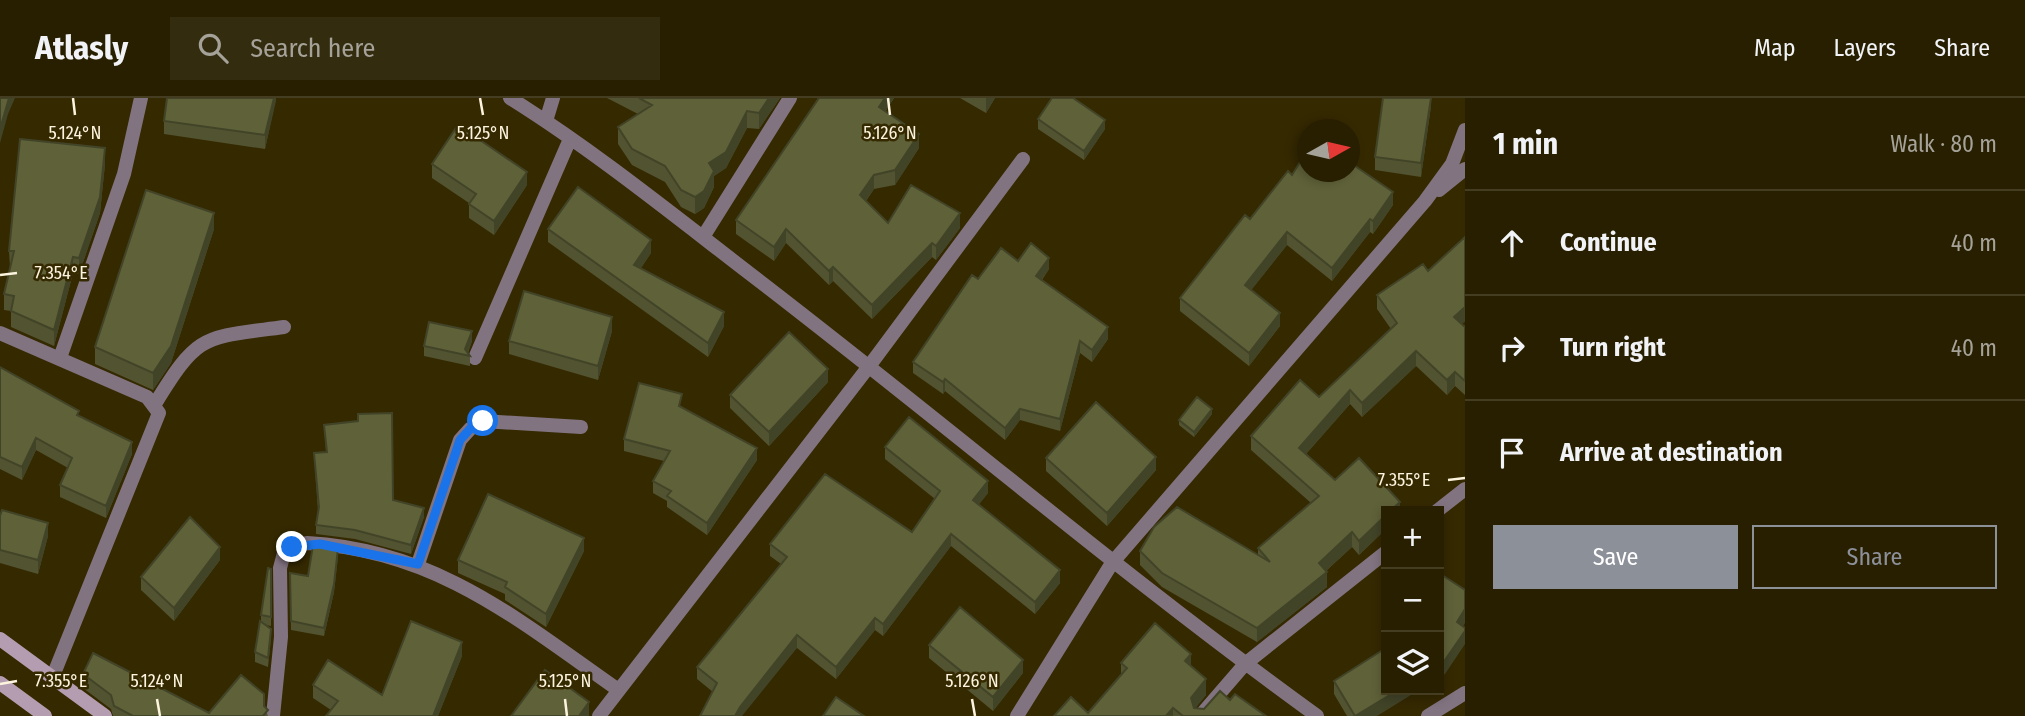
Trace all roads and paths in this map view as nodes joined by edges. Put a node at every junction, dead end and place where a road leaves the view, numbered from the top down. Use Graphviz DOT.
graph roads {
  1 [pos="141,98"];
  2 [pos="510,98"];
  3 [pos="553,98"];
  4 [pos="790,98"];
  5 [pos="546,121"];
  6 [pos="1465,130"];
  7 [pos="570,139"];
  8 [pos="1023,159"];
  9 [pos="1465,169"];
  10 [pos="1425,201"];
  11 [pos="703,237"];
  12 [pos="284,327"];
  13 [pos="0,333"];
  14 [pos="60,358"];
  15 [pos="475,358"];
  16 [pos="870,366"];
  17 [pos="155,404"];
  18 [pos="581,426"];
  19 [pos="1465,489"];
  20 [pos="1443,506"];
  21 [pos="1381,556"];
  22 [pos="1112,563"];
  23 [pos="418,564"];
  24 [pos="0,639"];
  25 [pos="1245,664"];
  26 [pos="53,676"];
  27 [pos="0,683"];
  28 [pos="617,689"];
  29 [pos="1465,693"];
  30 [pos="44,716"];
  31 [pos="105,716"];
  32 [pos="273,716"];
  33 [pos="599,716"];
  34 [pos="1017,716"];
  35 [pos="1200,716"];
  36 [pos="1317,716"];
  37 [pos="1428,716"];
  1 -- 14 [label="street"];
  2 -- 5 [label="street"];
  3 -- 5 [label="street"];
  4 -- 11 [label="street"];
  5 -- 7 [label="street"];
  6 -- 10 [label="street"];
  7 -- 11 [label="street"];
  7 -- 15 [label="street"];
  8 -- 16 [label="street"];
  9 -- 10 [label="street"];
  10 -- 22 [label="street"];
  11 -- 16 [label="street"];
  12 -- 17 [label="street"];
  13 -- 14 [label="street"];
  14 -- 17 [label="street"];
  16 -- 22 [label="street"];
  16 -- 28 [label="street"];
  17 -- 26 [label="street"];
  18 -- 23 [label="street"];
  19 -- 20 [label="street"];
  21 -- 25 [label="street"];
  22 -- 25 [label="street"];
  22 -- 34 [label="street"];
  23 -- 28 [label="street"];
  23 -- 32 [label="street"];
  24 -- 26 [label="main road"];
  25 -- 35 [label="street"];
  25 -- 36 [label="street"];
  26 -- 31 [label="main road"];
  27 -- 30 [label="main road"];
  28 -- 33 [label="street"];
  29 -- 37 [label="street"];
}
